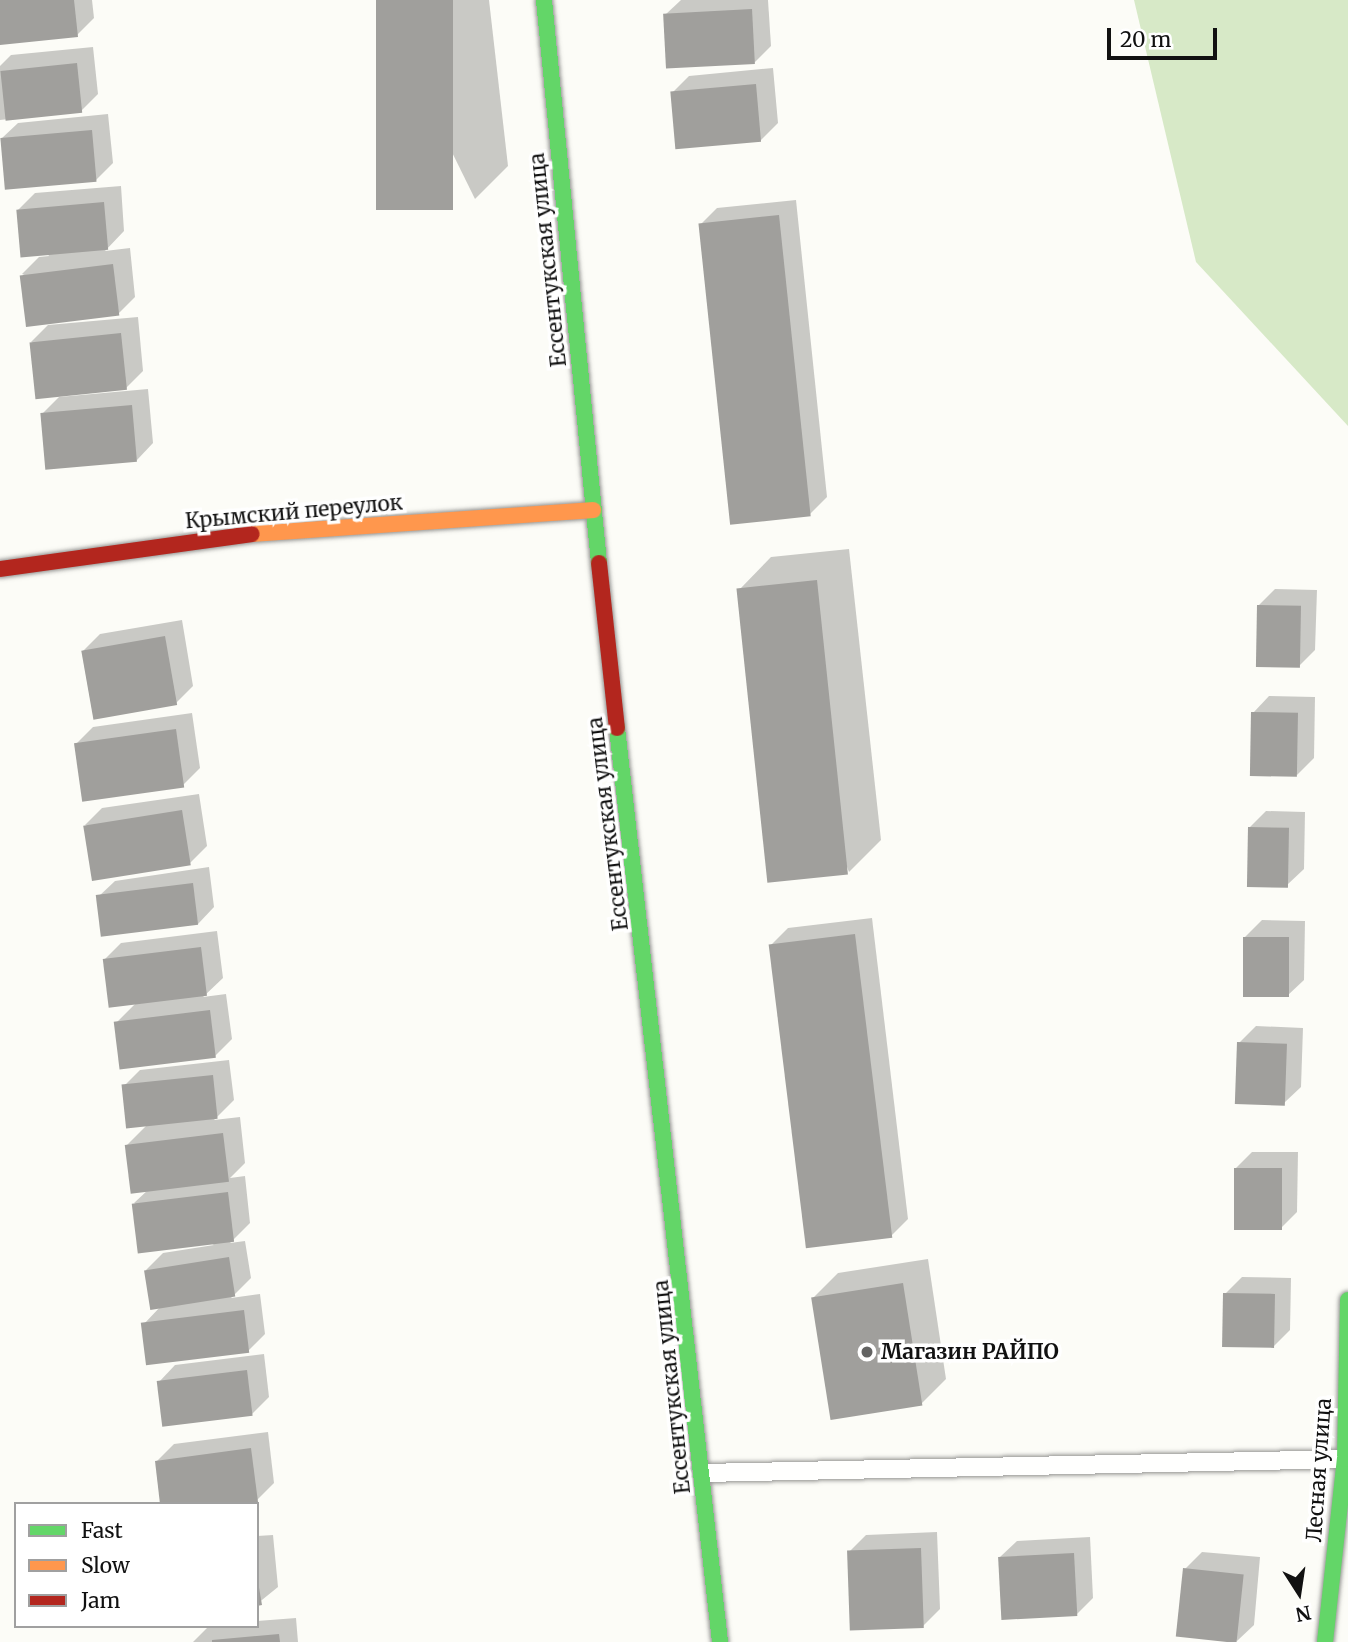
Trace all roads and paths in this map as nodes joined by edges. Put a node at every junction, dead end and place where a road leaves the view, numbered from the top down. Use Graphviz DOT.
graph roads {
  1 [pos="544,0"];
  2 [pos="593,510"];
  3 [pos="0,569"];
  4 [pos="1348,1300"];
  5 [pos="1346,1459"];
  6 [pos="703,1473"];
  7 [pos="720,1642"];
  8 [pos="1325,1642"];
  1 -- 2 [label="street, Ессентукская улица"];
  2 -- 3 [label="street, Крымский переулок"];
  2 -- 6 [label="street, Ессентукская улица"];
  4 -- 5 [label="street, Лесная улица"];
  5 -- 6 [label="lane"];
  5 -- 8 [label="street, Лесная улица"];
  6 -- 7 [label="street, Ессентукская улица"];
}
